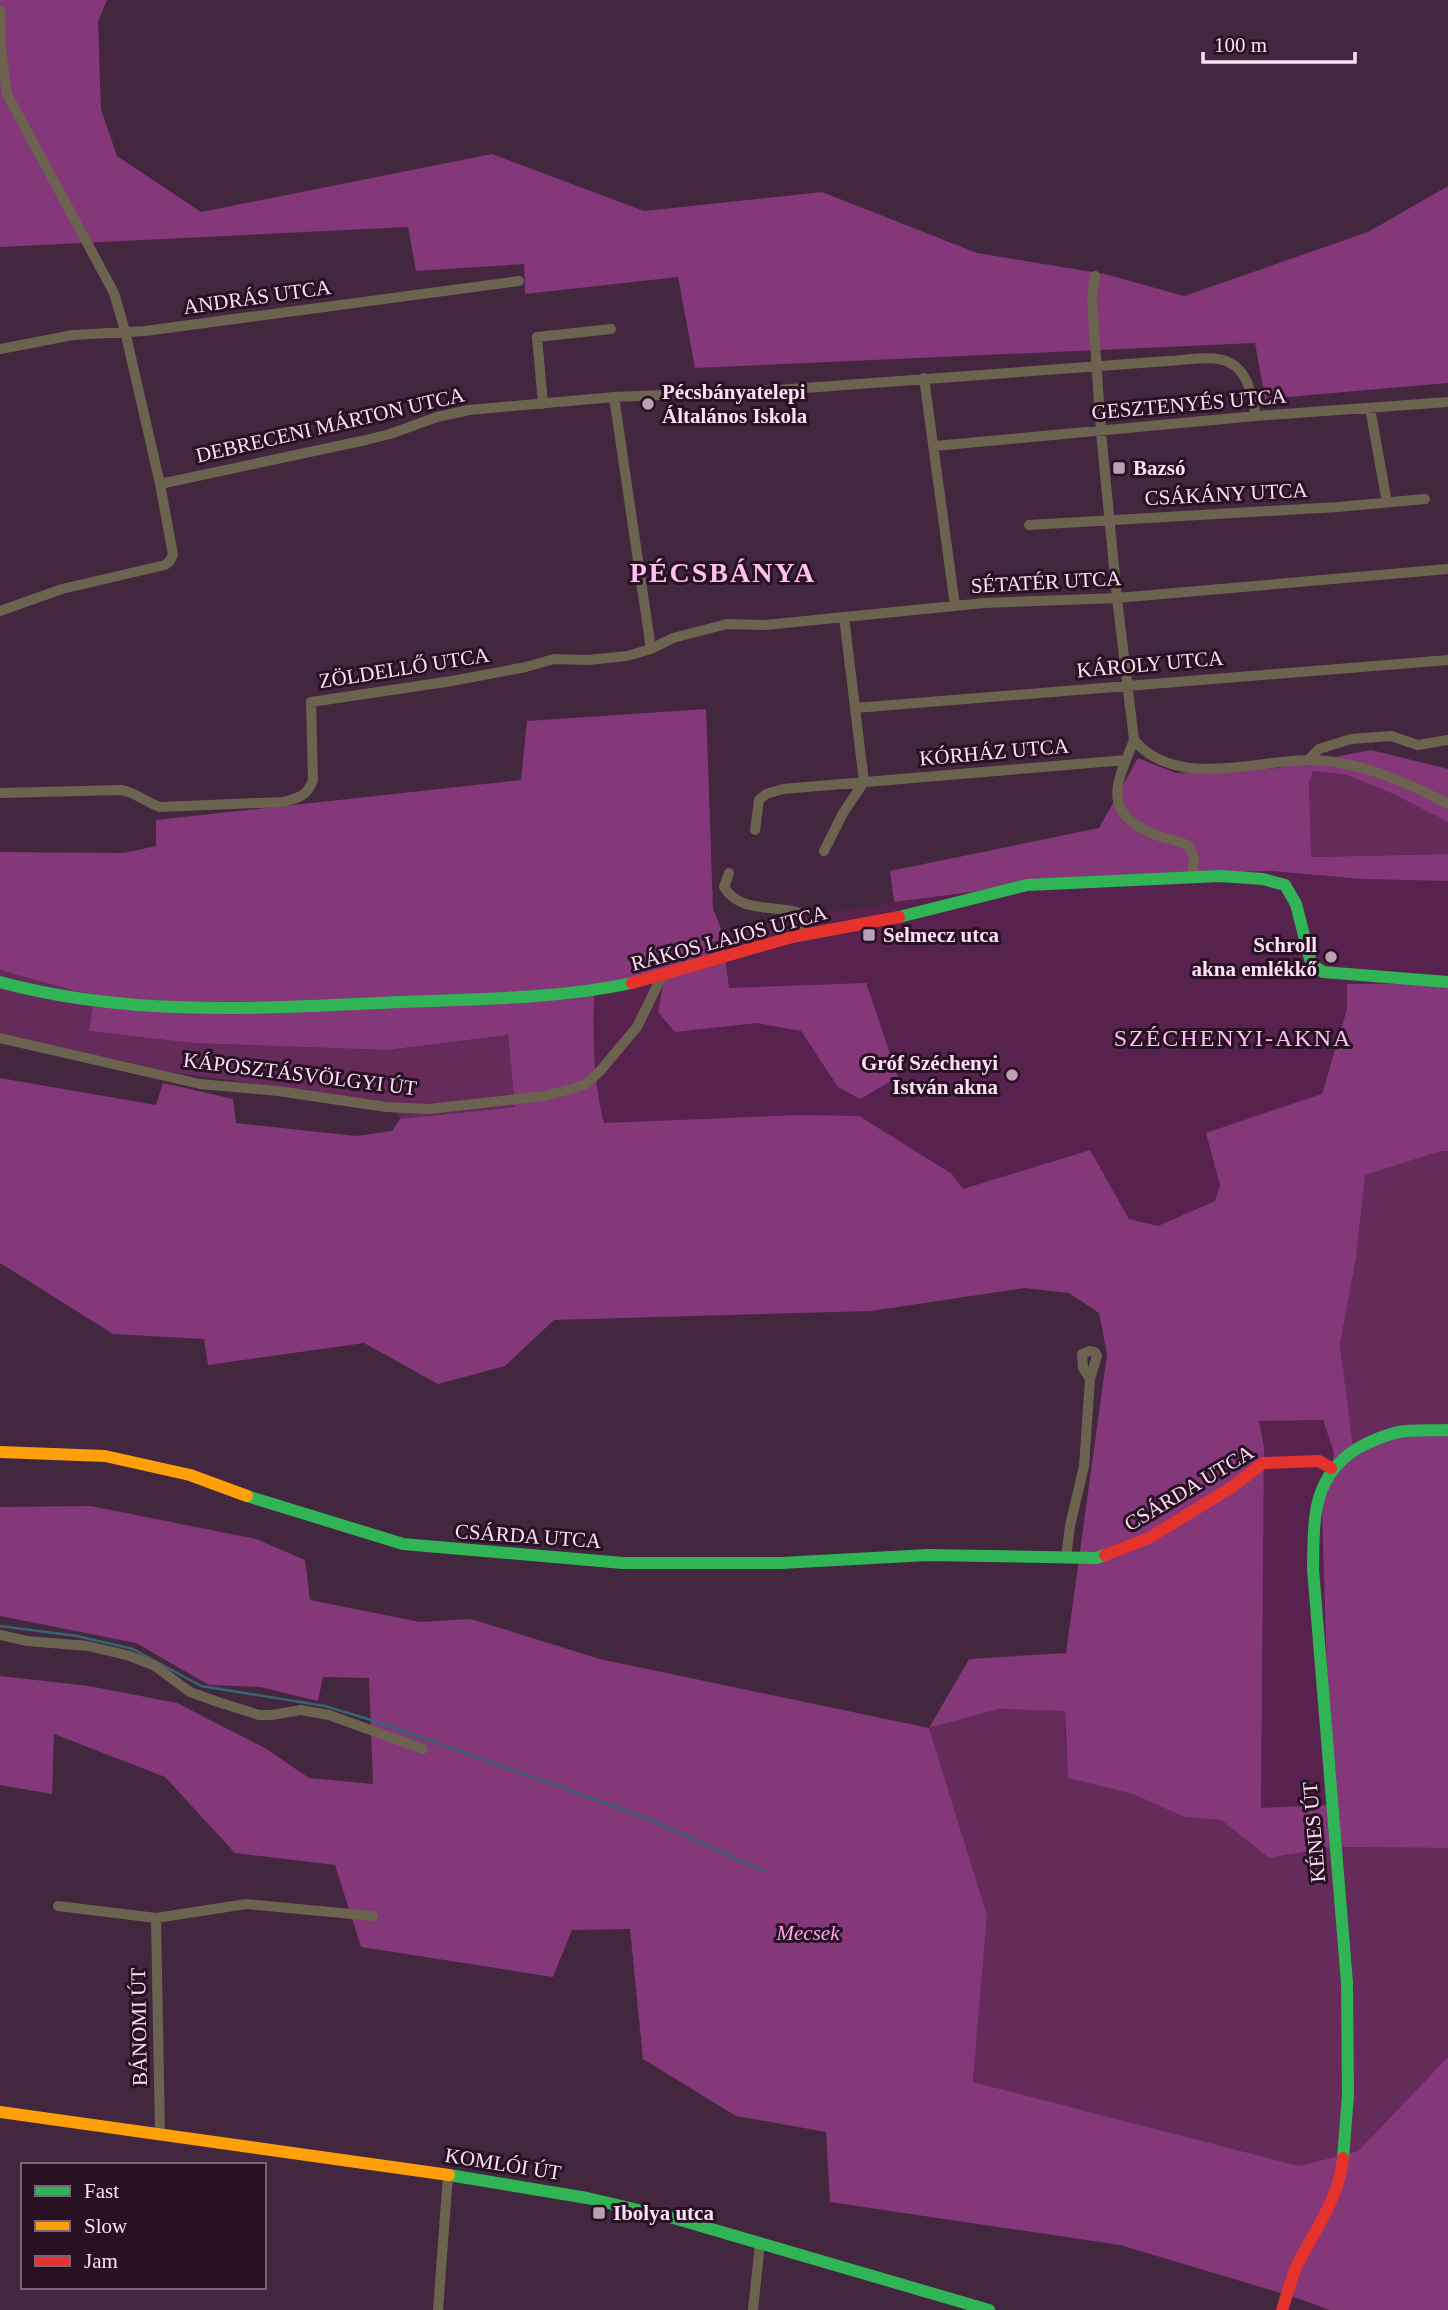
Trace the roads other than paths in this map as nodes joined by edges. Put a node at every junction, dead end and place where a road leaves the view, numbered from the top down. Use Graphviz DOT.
graph roads {
  1 [pos="0,10"];
  2 [pos="1095,276"];
  3 [pos="519,281"];
  4 [pos="611,329"];
  5 [pos="125,331"];
  6 [pos="0,349"];
  7 [pos="1096,367"];
  8 [pos="924,378"];
  9 [pos="614,397"];
  10 [pos="1448,402"];
  11 [pos="544,404"];
  12 [pos="1370,408"];
  13 [pos="1256,416"];
  14 [pos="1101,432"];
  15 [pos="935,446"];
  16 [pos="160,484"];
  17 [pos="1425,499"];
  18 [pos="1387,503"];
  19 [pos="1110,520"];
  20 [pos="1029,525"];
  21 [pos="1448,569"];
  22 [pos="1117,598"];
  23 [pos="954,606"];
  24 [pos="0,611"];
  25 [pos="844,617"];
  26 [pos="651,649"];
  27 [pos="1448,660"];
  28 [pos="1127,686"];
  29 [pos="855,708"];
  30 [pos="1134,740"];
  31 [pos="1448,740"];
  32 [pos="1126,760"];
  33 [pos="1308,760"];
  34 [pos="864,782"];
  35 [pos="0,793"];
  36 [pos="1448,804"];
  37 [pos="755,830"];
  38 [pos="824,851"];
  39 [pos="729,873"];
  40 [pos="1192,877"];
  41 [pos="802,935"];
  42 [pos="663,974"];
  43 [pos="0,982"];
  44 [pos="1448,982"];
  45 [pos="0,1038"];
  46 [pos="1090,1379"];
  47 [pos="1448,1430"];
  48 [pos="0,1452"];
  49 [pos="1331,1468"];
  50 [pos="1066,1558"];
  51 [pos="0,1634"];
  52 [pos="423,1749"];
  53 [pos="58,1906"];
  54 [pos="373,1916"];
  55 [pos="156,1918"];
  56 [pos="0,2112"];
  57 [pos="160,2134"];
  58 [pos="448,2175"];
  59 [pos="760,2243"];
  60 [pos="438,2310"];
  61 [pos="753,2310"];
  62 [pos="989,2310"];
  63 [pos="1282,2310"];
  1 -- 5 [label="street"];
  2 -- 7 [label="street"];
  3 -- 5 [label="street, ANDRÁS UTCA"];
  4 -- 11 [label="street"];
  5 -- 6 [label="street, ANDRÁS UTCA"];
  5 -- 16 [label="street"];
  7 -- 8 [label="street, DEBRECENI MÁRTON UTCA"];
  7 -- 13 [label="street, DEBRECENI MÁRTON UTCA"];
  7 -- 14 [label="street"];
  8 -- 9 [label="street, DEBRECENI MÁRTON UTCA"];
  8 -- 15 [label="street"];
  9 -- 11 [label="street, DEBRECENI MÁRTON UTCA"];
  9 -- 26 [label="street"];
  10 -- 12 [label="street, GESZTENYÉS UTCA"];
  11 -- 16 [label="street, DEBRECENI MÁRTON UTCA"];
  12 -- 13 [label="street, GESZTENYÉS UTCA"];
  12 -- 18 [label="street"];
  13 -- 14 [label="street, GESZTENYÉS UTCA"];
  14 -- 15 [label="street, GESZTENYÉS UTCA"];
  14 -- 19 [label="street"];
  15 -- 23 [label="street"];
  16 -- 24 [label="street"];
  17 -- 18 [label="street, CSÁKÁNY UTCA"];
  18 -- 19 [label="street, CSÁKÁNY UTCA"];
  19 -- 20 [label="street, CSÁKÁNY UTCA"];
  19 -- 22 [label="street"];
  21 -- 22 [label="street, SÉTATÉR UTCA"];
  22 -- 23 [label="street, SÉTATÉR UTCA"];
  22 -- 28 [label="street"];
  23 -- 25 [label="street, SÉTATÉR UTCA"];
  25 -- 26 [label="street, SÉTATÉR UTCA"];
  25 -- 29 [label="street"];
  26 -- 35 [label="street, ZÖLDELLŐ UTCA"];
  27 -- 28 [label="street, KÁROLY UTCA"];
  28 -- 29 [label="street, KÁROLY UTCA"];
  28 -- 30 [label="street"];
  29 -- 34 [label="street"];
  30 -- 32 [label="street"];
  30 -- 33 [label="street"];
  31 -- 33 [label="street"];
  32 -- 34 [label="street, KÓRHÁZ UTCA"];
  32 -- 40 [label="street"];
  33 -- 36 [label="street"];
  34 -- 37 [label="street"];
  34 -- 38 [label="street"];
  39 -- 41 [label="street"];
  40 -- 41 [label="street, RÁKOS LAJOS UTCA"];
  40 -- 44 [label="street, RÁKOS LAJOS UTCA"];
  41 -- 42 [label="street, RÁKOS LAJOS UTCA"];
  42 -- 43 [label="street, RÁKOS LAJOS UTCA"];
  42 -- 45 [label="street, KÁPOSZTÁSVÖLGYI ÚT"];
  46 -- 50 [label="street"];
  47 -- 49 [label="street"];
  48 -- 50 [label="street, CSÁRDA UTCA"];
  49 -- 50 [label="street, CSÁRDA UTCA"];
  49 -- 63 [label="street, KÉNES ÚT"];
  51 -- 52 [label="street"];
  53 -- 55 [label="street"];
  54 -- 55 [label="street"];
  55 -- 57 [label="street, BÁNOMI ÚT"];
  56 -- 57 [label="street, KOMLÓI ÚT"];
  57 -- 58 [label="street, KOMLÓI ÚT"];
  58 -- 59 [label="street, KOMLÓI ÚT"];
  58 -- 60 [label="street"];
  59 -- 61 [label="street"];
  59 -- 62 [label="street, KOMLÓI ÚT"];
}
